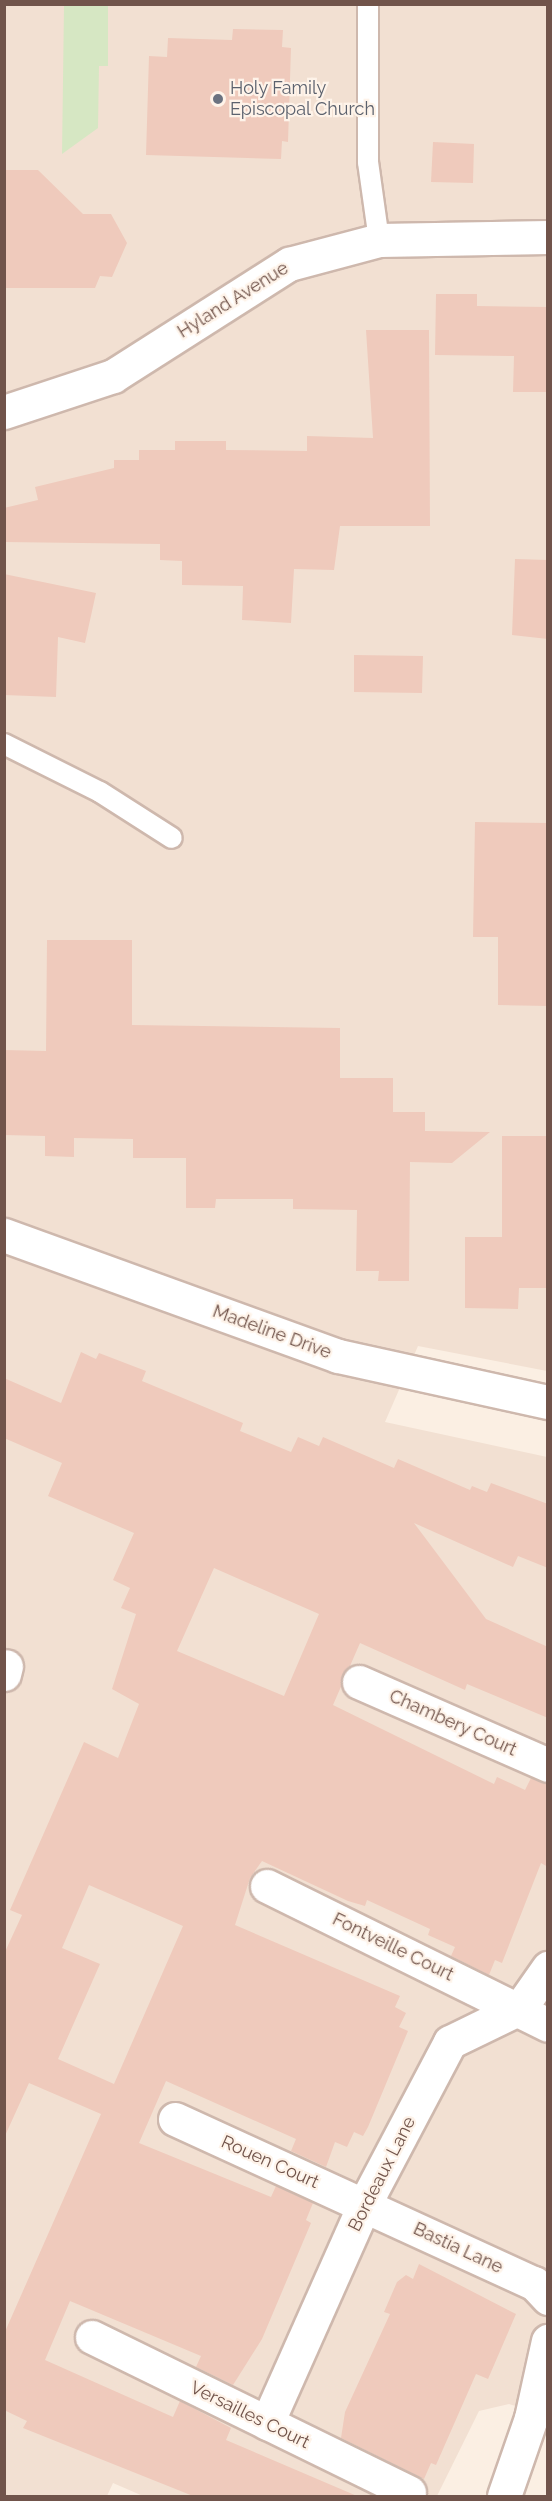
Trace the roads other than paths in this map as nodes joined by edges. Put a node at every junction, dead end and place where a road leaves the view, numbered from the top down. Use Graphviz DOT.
graph roads {
  1 [pos="368,4"];
  2 [pos="548,237"];
  3 [pos="379,240"];
  4 [pos="4,412"];
  5 [pos="4,744"];
  6 [pos="172,838"];
  7 [pos="4,1235"];
  8 [pos="548,1402"];
  9 [pos="359,1682"];
  10 [pos="548,1764"];
  11 [pos="267,1886"];
  12 [pos="548,1968"];
  13 [pos="534,2016"];
  14 [pos="175,2119"];
  15 [pos="364,2205"];
  16 [pos="548,2298"];
  17 [pos="92,2337"];
  18 [pos="548,2341"];
  19 [pos="267,2423"];
  20 [pos="409,2492"];
  21 [pos="504,2496"];
  1 -- 3 [label="lane"];
  2 -- 3 [label="street, Hyland Avenue"];
  3 -- 4 [label="street, Hyland Avenue"];
  5 -- 6 [label="lane"];
  7 -- 8 [label="street, Madeline Drive"];
  9 -- 10 [label="street, Chambery Court"];
  11 -- 13 [label="street, Fontveille Court"];
  12 -- 13 [label="street, Bordeaux Lane"];
  13 -- 15 [label="street, Bordeaux Lane"];
  14 -- 15 [label="street, Rouen Court"];
  15 -- 16 [label="street, Bastia Lane"];
  15 -- 19 [label="street, Bordeaux Lane"];
  17 -- 19 [label="street, Versailles Court"];
  18 -- 21 [label="street"];
  19 -- 20 [label="street, Versailles Court"];
}
